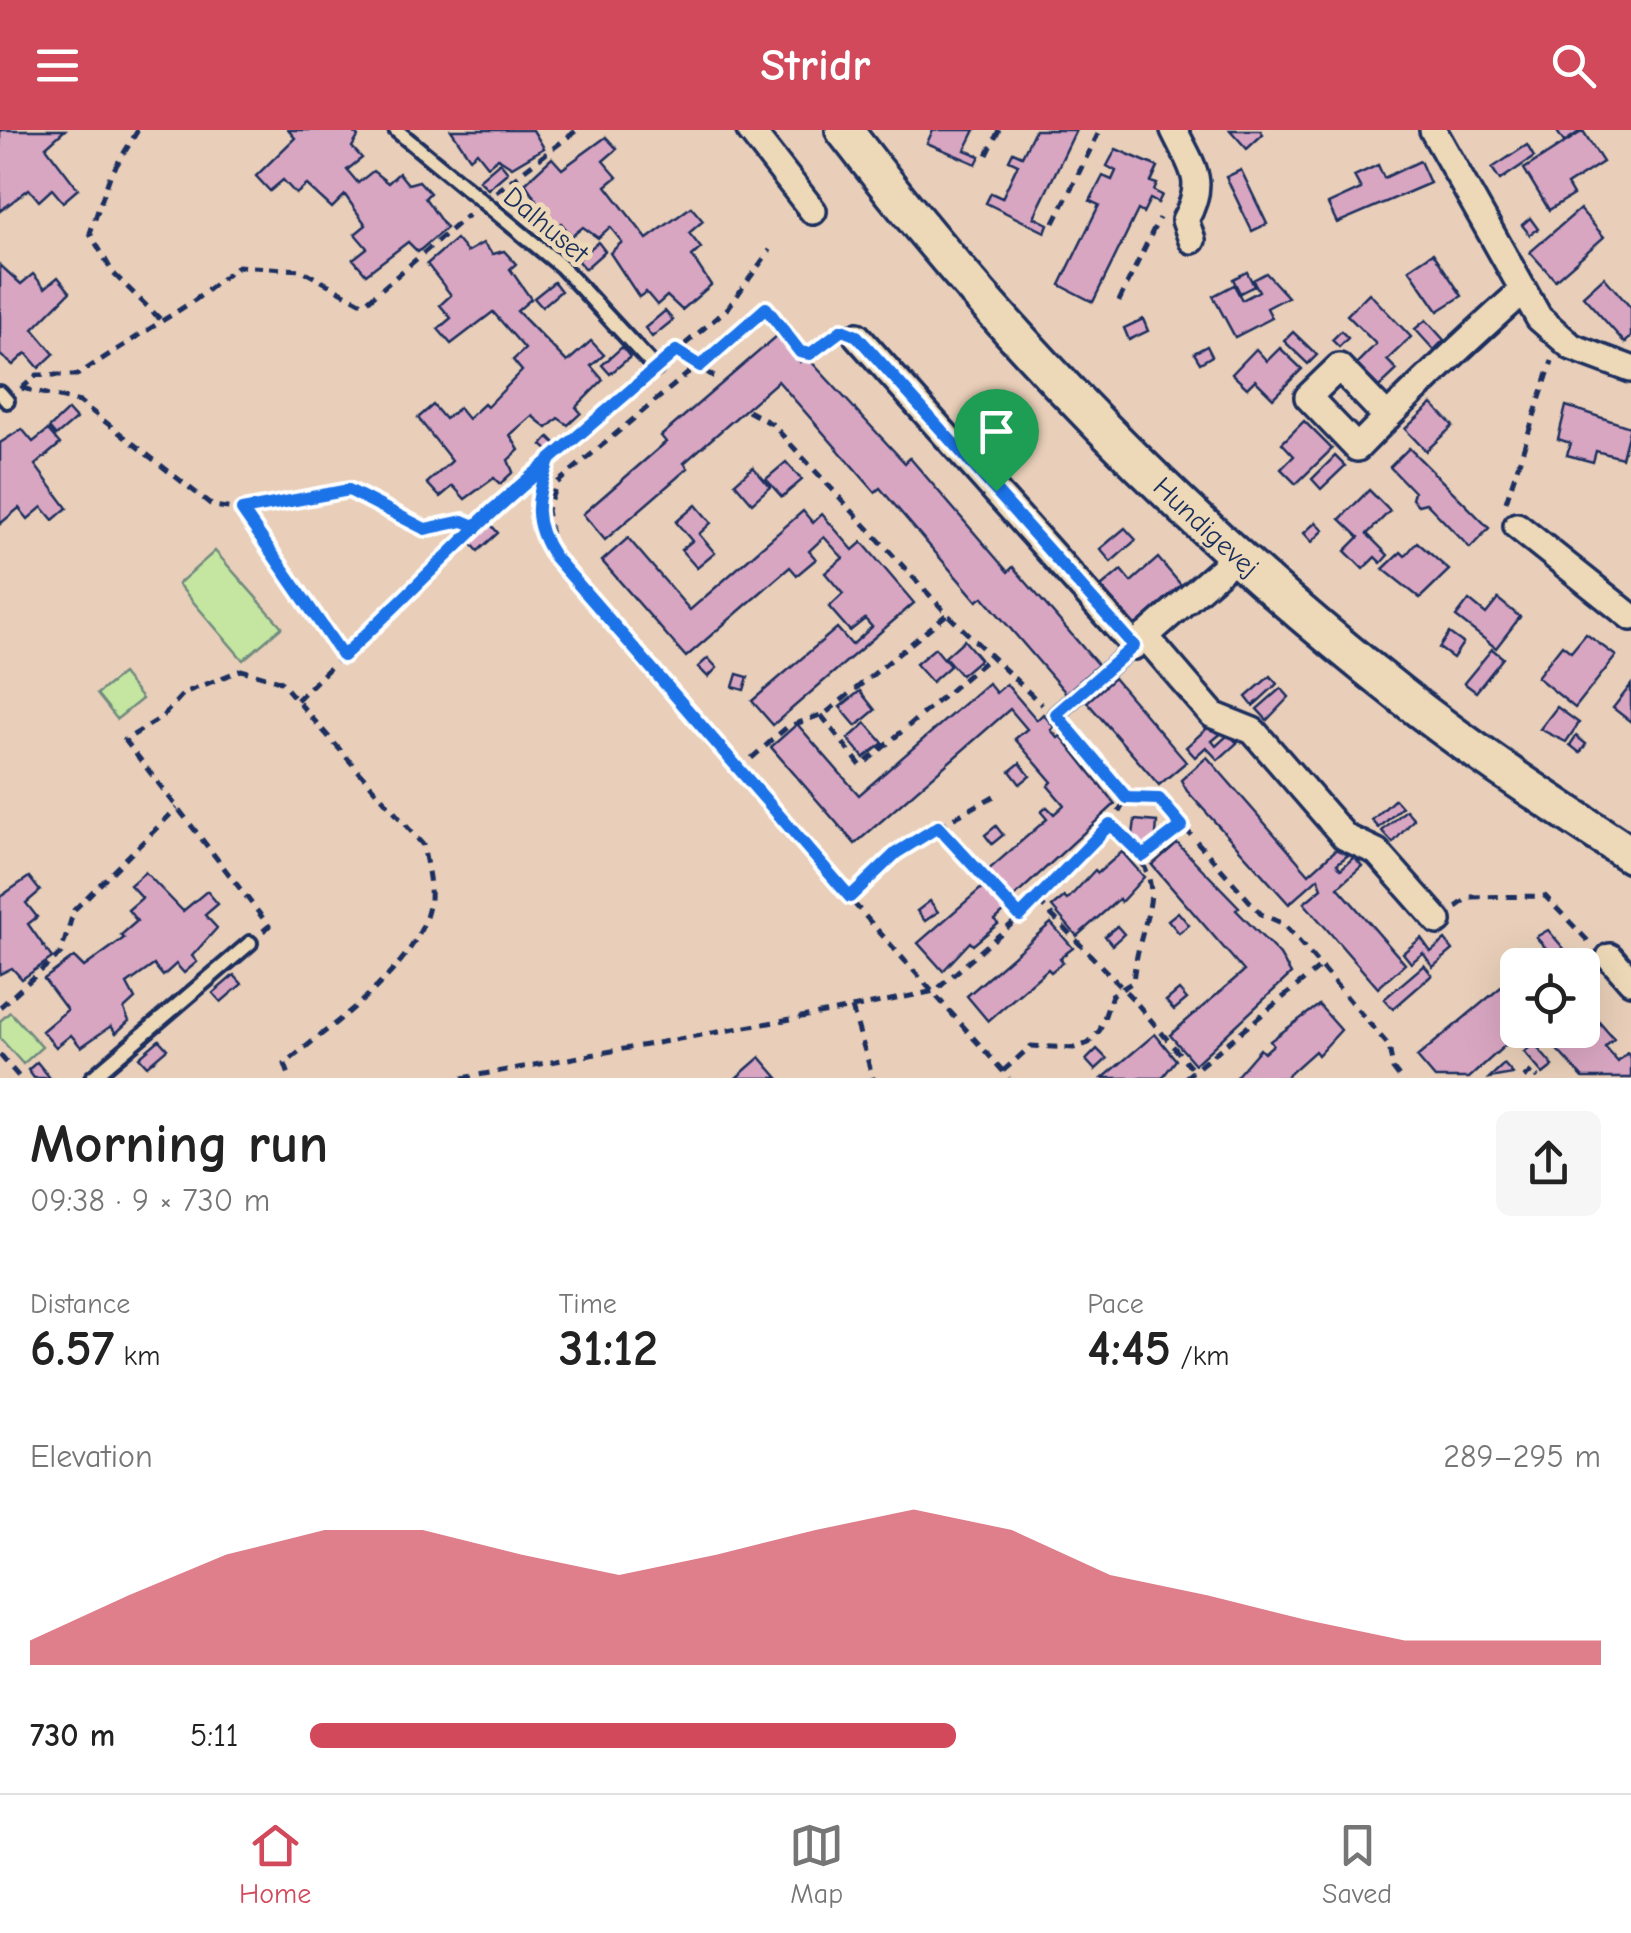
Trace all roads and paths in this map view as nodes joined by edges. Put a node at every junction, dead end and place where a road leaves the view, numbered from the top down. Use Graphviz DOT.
graph roads {
  1 [pos="138,130"];
  2 [pos="396,130"];
  3 [pos="577,130"];
  4 [pos="750,130"];
  5 [pos="844,130"];
  6 [pos="998,130"];
  7 [pos="1100,130"];
  8 [pos="1174,130"];
  9 [pos="1432,130"];
  10 [pos="986,155"];
  11 [pos="481,204"];
  12 [pos="812,212"];
  13 [pos="1162,212"];
  14 [pos="1054,224"];
  15 [pos="1192,240"];
  16 [pos="770,250"];
  17 [pos="1522,291"];
  18 [pos="1119,301"];
  19 [pos="161,320"];
  20 [pos="857,336"];
  21 [pos="1562,340"];
  22 [pos="676,351"];
  23 [pos="700,366"];
  24 [pos="656,369"];
  25 [pos="1631,370"];
  26 [pos="720,381"];
  27 [pos="22,388"];
  28 [pos="4,397"];
  29 [pos="748,412"];
  30 [pos="1388,417"];
  31 [pos="548,464"];
  32 [pos="242,510"];
  33 [pos="475,526"];
  34 [pos="1517,526"];
  35 [pos="554,556"];
  36 [pos="1236,556"];
  37 [pos="946,614"];
  38 [pos="1631,617"];
  39 [pos="1139,641"];
  40 [pos="343,656"];
  41 [pos="992,656"];
  42 [pos="296,700"];
  43 [pos="1056,714"];
  44 [pos="820,715"];
  45 [pos="738,770"];
  46 [pos="994,796"];
  47 [pos="1127,798"];
  48 [pos="178,808"];
  49 [pos="1110,824"];
  50 [pos="1182,826"];
  51 [pos="938,827"];
  52 [pos="1631,855"];
  53 [pos="1143,856"];
  54 [pos="850,897"];
  55 [pos="1038,901"];
  56 [pos="1020,916"];
  57 [pos="1438,920"];
  58 [pos="250,943"];
  59 [pos="1610,957"];
  60 [pos="1320,966"];
  61 [pos="1631,980"];
  62 [pos="935,991"];
  63 [pos="1121,991"];
  64 [pos="0,1007"];
  65 [pos="852,1008"];
  66 [pos="0,1055"];
  67 [pos="1003,1071"];
  68 [pos="1195,1072"];
  69 [pos="20,1078"];
  70 [pos="92,1078"];
  71 [pos="290,1078"];
  72 [pos="462,1078"];
  73 [pos="873,1078"];
  74 [pos="1009,1078"];
  75 [pos="1185,1078"];
  76 [pos="1400,1078"];
  77 [pos="1524,1078"];
  78 [pos="1538,1078"];
  1 -- 19 [label="path"];
  2 -- 11 [label="lane, Dalhuset"];
  3 -- 11 [label="path"];
  4 -- 12 [label="street"];
  5 -- 36 [label="street, Hundigevej"];
  6 -- 10 [label="path"];
  7 -- 14 [label="path"];
  8 -- 15 [label="street"];
  9 -- 17 [label="street"];
  11 -- 19 [label="path"];
  11 -- 24 [label="lane, Dalhuset"];
  13 -- 18 [label="path"];
  16 -- 22 [label="path"];
  17 -- 21 [label="street"];
  17 -- 30 [label="street"];
  19 -- 27 [label="path"];
  20 -- 23 [label="path"];
  20 -- 39 [label="street"];
  21 -- 25 [label="street"];
  21 -- 34 [label="path"];
  22 -- 23 [label="path"];
  22 -- 24 [label="path"];
  23 -- 26 [label="path"];
  23 -- 35 [label="path"];
  24 -- 31 [label="path"];
  27 -- 28 [label="path"];
  27 -- 32 [label="path"];
  29 -- 37 [label="path"];
  31 -- 33 [label="path"];
  31 -- 35 [label="path"];
  32 -- 33 [label="path"];
  32 -- 40 [label="path"];
  33 -- 40 [label="path"];
  34 -- 38 [label="street"];
  35 -- 45 [label="path"];
  36 -- 39 [label="street"];
  36 -- 52 [label="street, Hundigevej"];
  37 -- 41 [label="path"];
  37 -- 44 [label="path"];
  39 -- 43 [label="lane"];
  39 -- 57 [label="street"];
  40 -- 42 [label="path"];
  41 -- 43 [label="path"];
  41 -- 44 [label="path"];
  42 -- 48 [label="path"];
  42 -- 71 [label="path"];
  43 -- 47 [label="path"];
  44 -- 45 [label="path"];
  45 -- 54 [label="path"];
  46 -- 51 [label="path"];
  47 -- 49 [label="path"];
  47 -- 50 [label="path"];
  48 -- 58 [label="path"];
  48 -- 64 [label="path"];
  49 -- 53 [label="path"];
  49 -- 55 [label="path"];
  50 -- 53 [label="path"];
  50 -- 60 [label="path"];
  51 -- 54 [label="path"];
  51 -- 56 [label="path"];
  53 -- 63 [label="path"];
  54 -- 62 [label="path"];
  55 -- 56 [label="path"];
  55 -- 63 [label="path"];
  56 -- 62 [label="path"];
  57 -- 59 [label="path"];
  58 -- 70 [label="lane"];
  59 -- 61 [label="street"];
  60 -- 68 [label="path"];
  60 -- 76 [label="path"];
  62 -- 65 [label="path"];
  62 -- 67 [label="path"];
  63 -- 67 [label="path"];
  63 -- 68 [label="path"];
  65 -- 72 [label="path"];
  65 -- 73 [label="path"];
  66 -- 69 [label="path"];
  67 -- 74 [label="path"];
  68 -- 75 [label="path"];
  77 -- 78 [label="path"];
}
